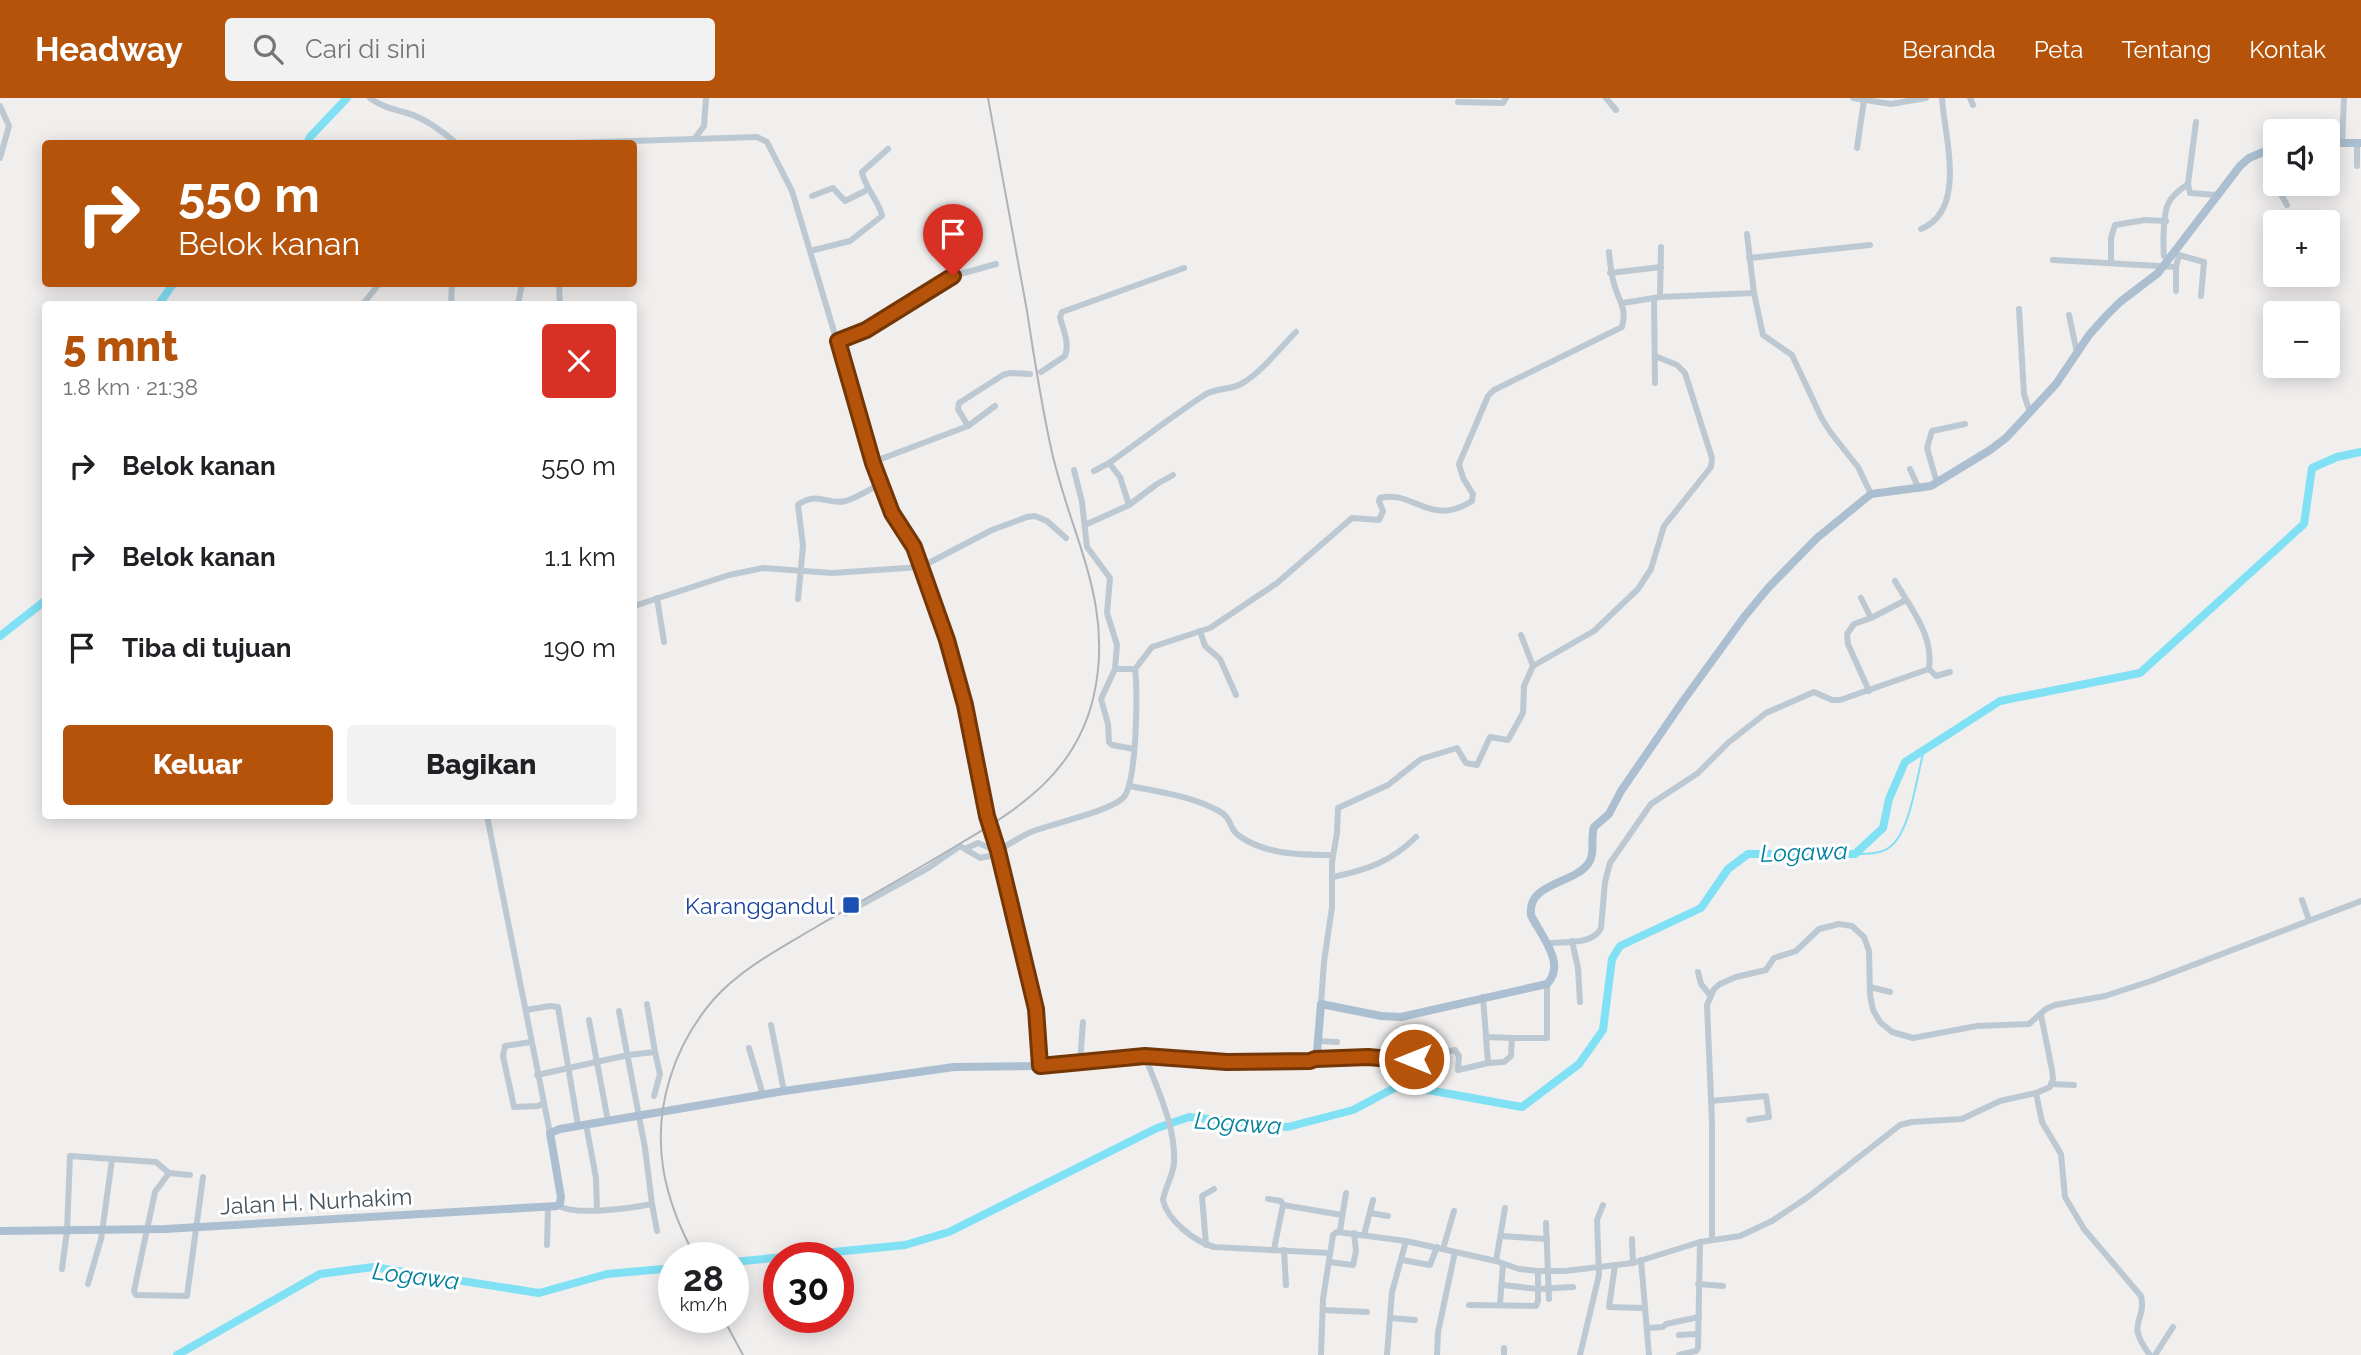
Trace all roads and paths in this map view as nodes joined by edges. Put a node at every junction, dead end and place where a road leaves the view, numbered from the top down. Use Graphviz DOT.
graph roads {
  1 [pos="370,98"];
  2 [pos="706,98"];
  3 [pos="1506,98"];
  4 [pos="1606,98"];
  5 [pos="1853,98"];
  6 [pos="1926,98"];
  7 [pos="1942,98"];
  8 [pos="1970,98"];
  9 [pos="2344,98"];
  10 [pos="1864,100"];
  11 [pos="1458,102"];
  12 [pos="0,106"];
  13 [pos="1973,106"];
  14 [pos="1616,110"];
  15 [pos="2196,122"];
  16 [pos="695,138"];
  17 [pos="451,140"];
  18 [pos="637,140"];
  19 [pos="2342,142"];
  20 [pos="2359,143"];
  21 [pos="1857,148"];
  22 [pos="888,149"];
  23 [pos="2263,152"];
  24 [pos="0,158"];
  25 [pos="2357,166"];
  26 [pos="2188,184"];
  27 [pos="867,190"];
  28 [pos="812,195"];
  29 [pos="2216,195"];
  30 [pos="2282,196"];
  31 [pos="2287,205"];
  32 [pos="2166,221"];
  33 [pos="1921,229"];
  34 [pos="1747,234"];
  35 [pos="1870,245"];
  36 [pos="1661,247"];
  37 [pos="810,251"];
  38 [pos="1608,252"];
  39 [pos="1749,258"];
  40 [pos="2053,260"];
  41 [pos="2111,263"];
  42 [pos="2166,263"];
  43 [pos="996,264"];
  44 [pos="1661,267"];
  45 [pos="2176,267"];
  46 [pos="1184,268"];
  47 [pos="1611,273"];
  48 [pos="377,287"];
  49 [pos="2176,291"];
  50 [pos="1754,293"];
  51 [pos="2201,296"];
  52 [pos="1657,298"];
  53 [pos="365,301"];
  54 [pos="1623,303"];
  55 [pos="2019,309"];
  56 [pos="2069,315"];
  57 [pos="1296,332"];
  58 [pos="838,341"];
  59 [pos="2077,353"];
  60 [pos="1655,356"];
  61 [pos="1041,372"];
  62 [pos="1030,374"];
  63 [pos="1655,383"];
  64 [pos="995,405"];
  65 [pos="2031,414"];
  66 [pos="1965,424"];
  67 [pos="968,426"];
  68 [pos="873,463"];
  69 [pos="1109,463"];
  70 [pos="1074,470"];
  71 [pos="1910,470"];
  72 [pos="1094,471"];
  73 [pos="1173,475"];
  74 [pos="1937,483"];
  75 [pos="881,484"];
  76 [pos="1919,489"];
  77 [pos="1871,495"];
  78 [pos="1129,505"];
  79 [pos="1084,525"];
  80 [pos="1066,538"];
  81 [pos="921,567"];
  82 [pos="801,569"];
  83 [pos="1895,581"];
  84 [pos="657,598"];
  85 [pos="1861,598"];
  86 [pos="798,599"];
  87 [pos="1906,600"];
  88 [pos="637,605"];
  89 [pos="1871,618"];
  90 [pos="1199,631"];
  91 [pos="1521,635"];
  92 [pos="664,642"];
  93 [pos="1533,666"];
  94 [pos="1115,669"];
  95 [pos="1135,669"];
  96 [pos="1929,669"];
  97 [pos="1950,672"];
  98 [pos="1869,691"];
  99 [pos="1236,695"];
  100 [pos="1134,749"];
  101 [pos="1130,786"];
  102 [pos="488,819"];
  103 [pos="1416,837"];
  104 [pos="967,848"];
  105 [pos="998,851"];
  106 [pos="1333,855"];
  107 [pos="1333,877"];
  108 [pos="2302,900"];
  109 [pos="2361,901"];
  110 [pos="846,913"];
  111 [pos="2309,920"];
  112 [pos="1572,941"];
  113 [pos="1546,943"];
  114 [pos="1698,972"];
  115 [pos="1547,984"];
  116 [pos="1870,987"];
  117 [pos="1890,992"];
  118 [pos="1710,995"];
  119 [pos="1483,997"];
  120 [pos="1580,1002"];
  121 [pos="647,1004"];
  122 [pos="1321,1004"];
  123 [pos="526,1010"];
  124 [pos="619,1012"];
  125 [pos="2040,1015"];
  126 [pos="589,1020"];
  127 [pos="1083,1022"];
  128 [pos="771,1025"];
  129 [pos="1486,1037"];
  130 [pos="1512,1038"];
  131 [pos="1318,1041"];
  132 [pos="531,1042"];
  133 [pos="1337,1042"];
  134 [pos="749,1048"];
  135 [pos="655,1052"];
  136 [pos="628,1055"];
  137 [pos="1145,1056"];
  138 [pos="1315,1059"];
  139 [pos="597,1061"];
  140 [pos="1080,1063"];
  141 [pos="1488,1063"];
  142 [pos="1040,1066"];
  143 [pos="568,1067"];
  144 [pos="537,1075"];
  145 [pos="2051,1084"];
  146 [pos="2074,1085"];
  147 [pos="784,1091"];
  148 [pos="2036,1093"];
  149 [pos="763,1095"];
  150 [pos="654,1096"];
  151 [pos="1711,1101"];
  152 [pos="544,1103"];
  153 [pos="639,1116"];
  154 [pos="1749,1120"];
  155 [pos="608,1121"];
  156 [pos="582,1124"];
  157 [pos="550,1133"];
  158 [pos="112,1160"];
  159 [pos="169,1173"];
  160 [pos="190,1175"];
  161 [pos="203,1177"];
  162 [pos="1214,1189"];
  163 [pos="1346,1193"];
  164 [pos="1268,1199"];
  165 [pos="1373,1200"];
  166 [pos="652,1204"];
  167 [pos="1283,1205"];
  168 [pos="1603,1205"];
  169 [pos="559,1206"];
  170 [pos="548,1207"];
  171 [pos="1504,1208"];
  172 [pos="597,1210"];
  173 [pos="1454,1211"];
  174 [pos="1370,1213"];
  175 [pos="1342,1216"];
  176 [pos="1388,1216"];
  177 [pos="1546,1223"];
  178 [pos="195,1227"];
  179 [pos="102,1229"];
  180 [pos="147,1229"];
  181 [pos="0,1231"];
  182 [pos="67,1231"];
  183 [pos="657,1231"];
  184 [pos="1340,1231"];
  185 [pos="1354,1233"];
  186 [pos="1364,1235"];
  187 [pos="1501,1236"];
  188 [pos="1546,1239"];
  189 [pos="1632,1239"];
  190 [pos="1712,1240"];
  191 [pos="1406,1241"];
  192 [pos="1700,1242"];
  193 [pos="547,1245"];
  194 [pos="1206,1245"];
  195 [pos="1440,1248"];
  196 [pos="1274,1249"];
  197 [pos="1284,1250"];
  198 [pos="1455,1252"];
  199 [pos="1330,1253"];
  200 [pos="1402,1260"];
  201 [pos="1637,1261"];
  202 [pos="1329,1262"];
  203 [pos="1500,1262"];
  204 [pos="1615,1265"];
  205 [pos="1600,1268"];
  206 [pos="62,1269"];
  207 [pos="1538,1271"];
  208 [pos="1548,1272"];
  209 [pos="88,1284"];
  210 [pos="1698,1284"];
  211 [pos="1286,1285"];
  212 [pos="1503,1285"];
  213 [pos="1723,1286"];
  214 [pos="1573,1287"];
  215 [pos="1549,1288"];
  216 [pos="1538,1289"];
  217 [pos="1549,1299"];
  218 [pos="1469,1304"];
  219 [pos="1500,1304"];
  220 [pos="1643,1308"];
  221 [pos="1323,1310"];
  222 [pos="1367,1312"];
  223 [pos="1699,1317"];
  224 [pos="1390,1318"];
  225 [pos="1415,1320"];
  226 [pos="2173,1327"];
  227 [pos="1647,1328"];
  228 [pos="1698,1334"];
  229 [pos="1679,1335"];
  230 [pos="1321,1355"];
  231 [pos="1387,1355"];
  232 [pos="1437,1355"];
  233 [pos="1580,1355"];
  234 [pos="1649,1355"];
  235 [pos="1679,1355"];
  236 [pos="2152,1355"];
  1 -- 17 [label="street"];
  2 -- 16 [label="street"];
  3 -- 11 [label="street"];
  4 -- 14 [label="street"];
  5 -- 10 [label="street"];
  6 -- 10 [label="street"];
  7 -- 33 [label="street"];
  8 -- 13 [label="street"];
  9 -- 19 [label="street"];
  10 -- 21 [label="street"];
  12 -- 24 [label="street"];
  15 -- 26 [label="street"];
  16 -- 18 [label="street"];
  16 -- 37 [label="street"];
  19 -- 20 [label="main road"];
  20 -- 25 [label="street"];
  22 -- 27 [label="street"];
  23 -- 29 [label="main road"];
  26 -- 29 [label="street"];
  26 -- 32 [label="street"];
  27 -- 28 [label="street"];
  27 -- 37 [label="street"];
  29 -- 42 [label="main road"];
  30 -- 31 [label="street"];
  32 -- 41 [label="street"];
  32 -- 42 [label="street"];
  34 -- 39 [label="street"];
  35 -- 39 [label="street"];
  36 -- 44 [label="street"];
  37 -- 58 [label="street"];
  38 -- 47 [label="street"];
  39 -- 50 [label="street"];
  40 -- 41 [label="street"];
  41 -- 42 [label="street"];
  42 -- 45 [label="street"];
  42 -- 59 [label="main road"];
  43 -- 58 [label="street"];
  44 -- 47 [label="street"];
  44 -- 52 [label="street"];
  45 -- 49 [label="street"];
  45 -- 51 [label="street"];
  46 -- 61 [label="street"];
  47 -- 54 [label="street"];
  48 -- 53 [label="street"];
  50 -- 52 [label="street"];
  50 -- 77 [label="street"];
  52 -- 54 [label="street"];
  52 -- 60 [label="street"];
  54 -- 90 [label="street"];
  55 -- 65 [label="street"];
  56 -- 59 [label="street"];
  57 -- 69 [label="street"];
  58 -- 68 [label="street"];
  59 -- 65 [label="main road"];
  60 -- 63 [label="street"];
  60 -- 93 [label="street"];
  62 -- 67 [label="street"];
  64 -- 67 [label="street"];
  65 -- 74 [label="main road"];
  66 -- 74 [label="street"];
  67 -- 68 [label="street"];
  68 -- 75 [label="street"];
  69 -- 72 [label="street"];
  69 -- 78 [label="street"];
  70 -- 79 [label="street"];
  71 -- 76 [label="street"];
  73 -- 78 [label="street"];
  74 -- 76 [label="main road"];
  75 -- 81 [label="street"];
  75 -- 82 [label="street"];
  76 -- 77 [label="main road"];
  77 -- 113 [label="main road"];
  78 -- 79 [label="street"];
  79 -- 94 [label="street"];
  80 -- 81 [label="street"];
  81 -- 82 [label="street"];
  81 -- 105 [label="street"];
  82 -- 84 [label="street"];
  82 -- 86 [label="street"];
  83 -- 87 [label="street"];
  84 -- 88 [label="street"];
  84 -- 92 [label="street"];
  85 -- 89 [label="street"];
  87 -- 89 [label="street"];
  87 -- 96 [label="street"];
  89 -- 98 [label="street"];
  90 -- 95 [label="street"];
  90 -- 99 [label="street"];
  91 -- 93 [label="street"];
  93 -- 106 [label="street"];
  94 -- 95 [label="street"];
  94 -- 100 [label="street"];
  95 -- 100 [label="street"];
  96 -- 97 [label="street"];
  96 -- 98 [label="street"];
  98 -- 112 [label="street"];
  100 -- 101 [label="street"];
  101 -- 105 [label="street"];
  101 -- 106 [label="street"];
  102 -- 123 [label="street"];
  103 -- 107 [label="street"];
  104 -- 105 [label="street"];
  104 -- 105 [label="street"];
  104 -- 110 [label="street"];
  105 -- 142 [label="street"];
  106 -- 107 [label="street"];
  107 -- 122 [label="street"];
  108 -- 111 [label="street"];
  109 -- 111 [label="street"];
  111 -- 125 [label="street"];
  112 -- 113 [label="street"];
  112 -- 120 [label="street"];
  113 -- 115 [label="main road"];
  114 -- 118 [label="street"];
  115 -- 119 [label="main road"];
  115 -- 130 [label="street"];
  116 -- 117 [label="street"];
  116 -- 118 [label="street"];
  116 -- 125 [label="street"];
  118 -- 151 [label="street"];
  119 -- 122 [label="main road"];
  119 -- 129 [label="street"];
  121 -- 135 [label="street"];
  122 -- 131 [label="main road"];
  123 -- 132 [label="street"];
  123 -- 143 [label="street"];
  124 -- 136 [label="street"];
  125 -- 145 [label="street"];
  126 -- 139 [label="street"];
  127 -- 140 [label="street"];
  128 -- 147 [label="street"];
  129 -- 130 [label="street"];
  129 -- 141 [label="street"];
  130 -- 141 [label="street"];
  131 -- 133 [label="street"];
  131 -- 138 [label="main road"];
  132 -- 144 [label="street"];
  132 -- 152 [label="street"];
  134 -- 149 [label="street"];
  135 -- 136 [label="street"];
  135 -- 150 [label="street"];
  136 -- 139 [label="street"];
  136 -- 153 [label="street"];
  137 -- 138 [label="main road"];
  137 -- 140 [label="main road"];
  137 -- 194 [label="street"];
  138 -- 141 [label="street"];
  139 -- 143 [label="street"];
  139 -- 155 [label="street"];
  140 -- 142 [label="main road"];
  142 -- 147 [label="main road"];
  143 -- 144 [label="street"];
  143 -- 156 [label="street"];
  144 -- 152 [label="street"];
  145 -- 146 [label="street"];
  145 -- 148 [label="street"];
  147 -- 149 [label="main road"];
  148 -- 190 [label="street"];
  148 -- 236 [label="street"];
  149 -- 153 [label="main road"];
  151 -- 154 [label="street"];
  151 -- 190 [label="street"];
  152 -- 157 [label="street"];
  153 -- 155 [label="main road"];
  153 -- 166 [label="street"];
  155 -- 156 [label="main road"];
  156 -- 157 [label="main road"];
  156 -- 172 [label="street"];
  157 -- 169 [label="main road"];
  158 -- 159 [label="street"];
  158 -- 179 [label="street"];
  158 -- 182 [label="street"];
  159 -- 160 [label="street"];
  159 -- 180 [label="street"];
  161 -- 178 [label="street"];
  162 -- 194 [label="street"];
  163 -- 175 [label="street"];
  164 -- 167 [label="street"];
  165 -- 174 [label="street"];
  166 -- 172 [label="street"];
  166 -- 183 [label="street"];
  167 -- 175 [label="street"];
  167 -- 196 [label="street"];
  168 -- 205 [label="street"];
  169 -- 170 [label="main road, Jalan H. Nurhakim"];
  169 -- 172 [label="street"];
  170 -- 178 [label="main road, Jalan H. Nurhakim"];
  170 -- 193 [label="street"];
  171 -- 187 [label="street"];
  173 -- 195 [label="street"];
  174 -- 176 [label="street"];
  174 -- 186 [label="street"];
  175 -- 184 [label="street"];
  177 -- 188 [label="street"];
  178 -- 180 [label="main road, Jalan H. Nurhakim"];
  178 -- 180 [label="street"];
  179 -- 180 [label="main road, Jalan H. Nurhakim"];
  179 -- 182 [label="main road, Jalan H. Nurhakim"];
  179 -- 209 [label="street"];
  181 -- 182 [label="main road, Jalan H. Nurhakim"];
  182 -- 206 [label="street"];
  184 -- 185 [label="street"];
  184 -- 199 [label="street"];
  185 -- 186 [label="street"];
  185 -- 202 [label="street"];
  186 -- 191 [label="street"];
  187 -- 188 [label="street"];
  187 -- 203 [label="street"];
  188 -- 208 [label="street"];
  189 -- 201 [label="street"];
  190 -- 192 [label="street"];
  191 -- 195 [label="street"];
  191 -- 200 [label="street"];
  192 -- 201 [label="street"];
  192 -- 210 [label="street"];
  194 -- 196 [label="street"];
  195 -- 198 [label="street"];
  195 -- 200 [label="street"];
  196 -- 197 [label="street"];
  197 -- 199 [label="street"];
  197 -- 211 [label="street"];
  198 -- 203 [label="street"];
  198 -- 232 [label="street"];
  199 -- 202 [label="street"];
  200 -- 224 [label="street"];
  201 -- 204 [label="street"];
  201 -- 220 [label="street"];
  202 -- 221 [label="street"];
  203 -- 207 [label="street"];
  203 -- 212 [label="street"];
  204 -- 205 [label="street"];
  204 -- 220 [label="street"];
  205 -- 208 [label="street"];
  205 -- 233 [label="street"];
  207 -- 208 [label="street"];
  207 -- 216 [label="street"];
  208 -- 215 [label="street"];
  210 -- 213 [label="street"];
  210 -- 223 [label="street"];
  212 -- 216 [label="street"];
  212 -- 219 [label="street"];
  214 -- 215 [label="street"];
  215 -- 216 [label="street"];
  215 -- 217 [label="street"];
  216 -- 219 [label="street"];
  218 -- 219 [label="street"];
  220 -- 227 [label="street"];
  221 -- 222 [label="street"];
  221 -- 230 [label="street"];
  223 -- 227 [label="street"];
  223 -- 228 [label="street"];
  224 -- 225 [label="street"];
  224 -- 231 [label="street"];
  226 -- 236 [label="street"];
  227 -- 234 [label="street"];
  228 -- 229 [label="street"];
  228 -- 235 [label="street"];
}
